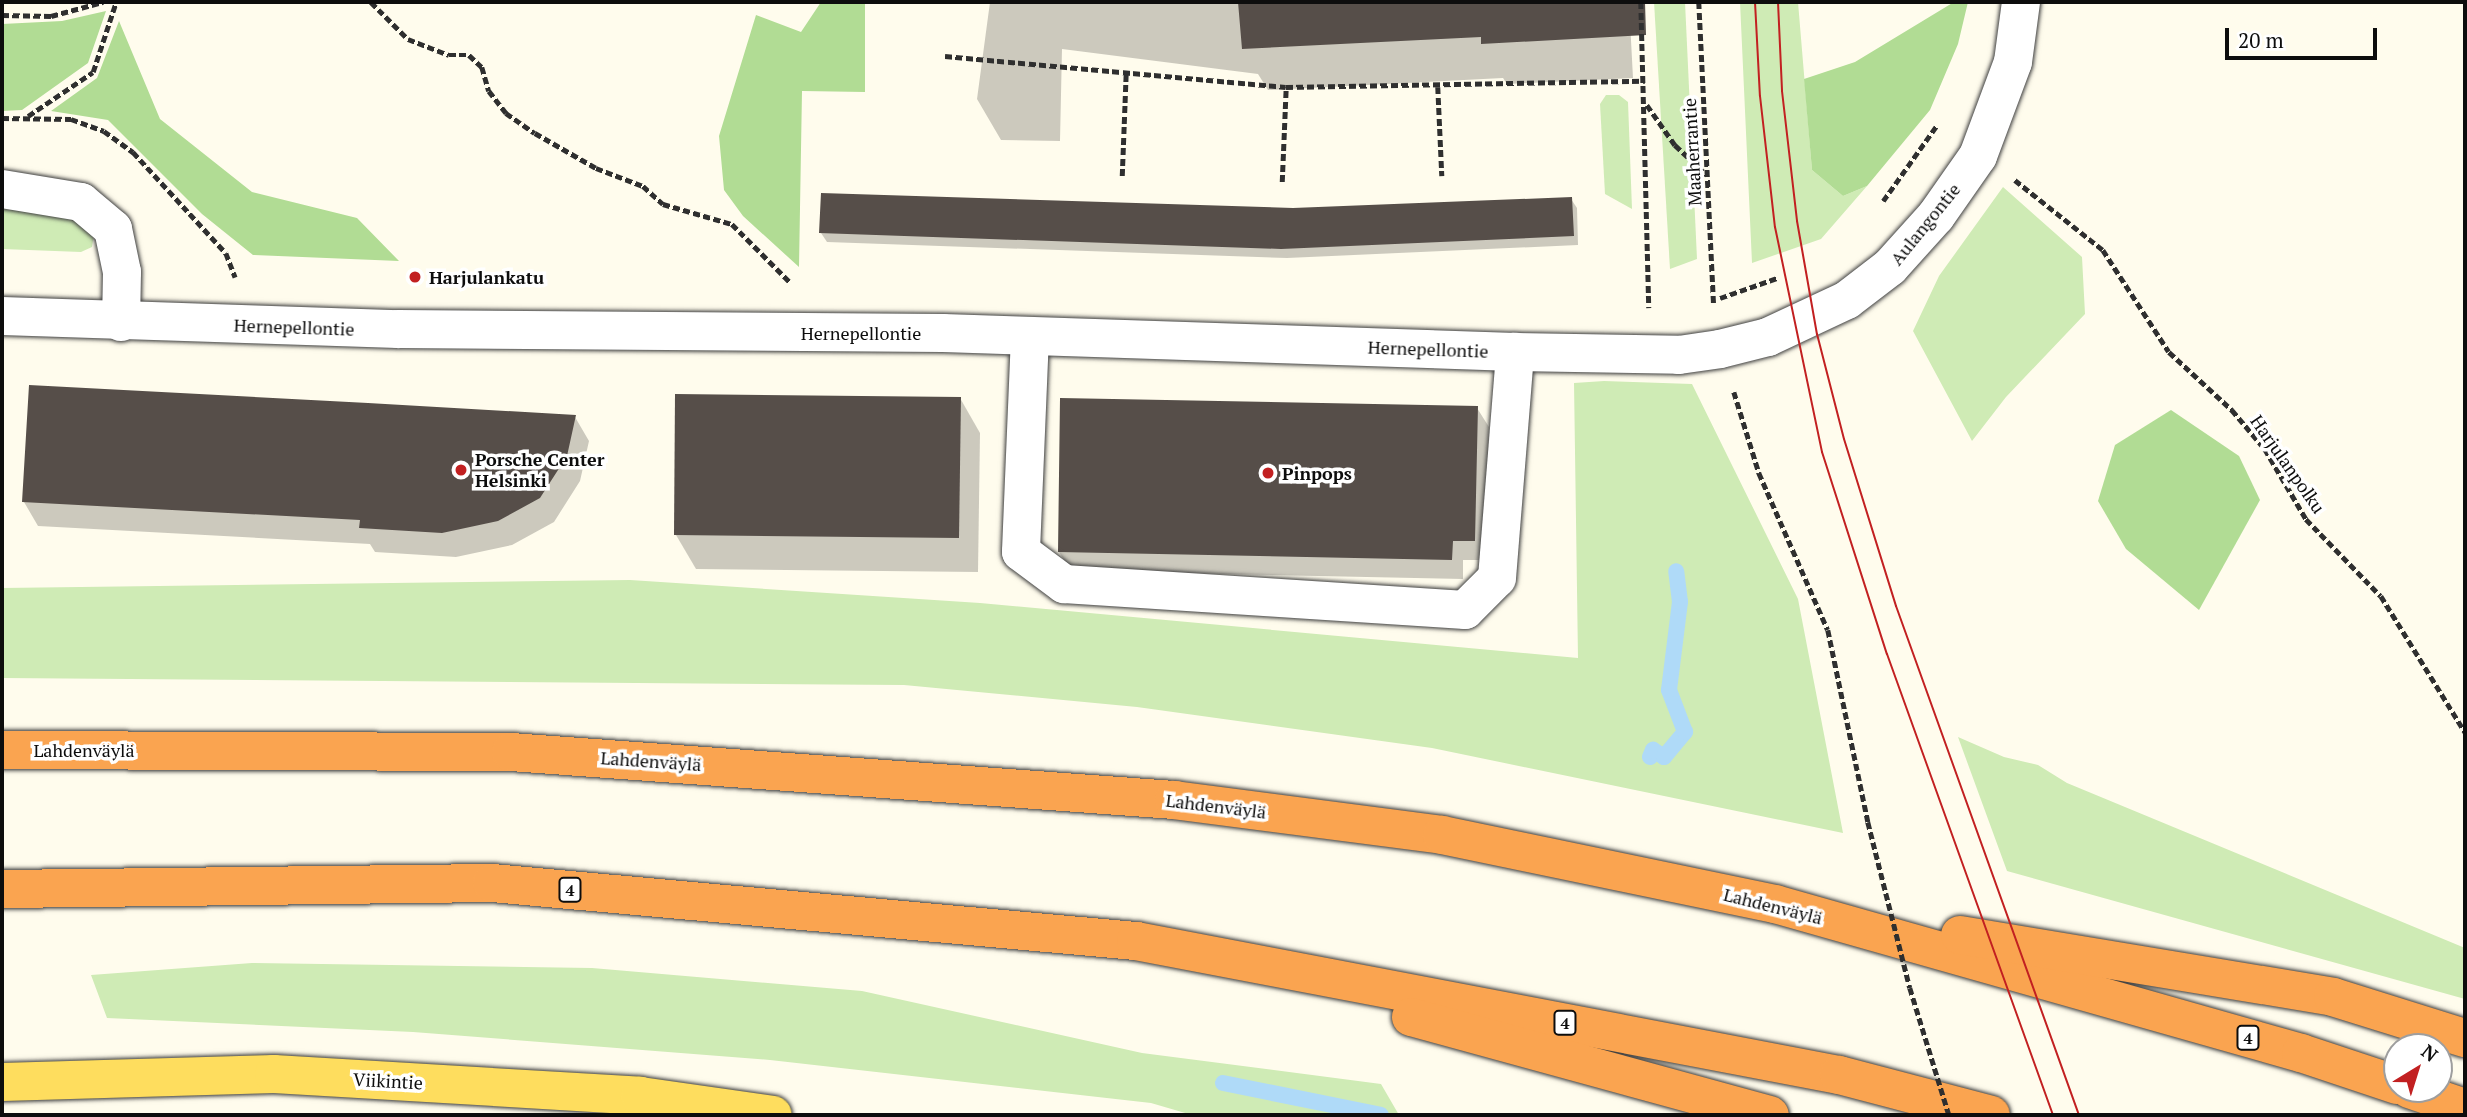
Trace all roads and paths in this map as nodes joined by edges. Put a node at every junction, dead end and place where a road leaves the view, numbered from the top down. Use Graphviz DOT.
graph roads {
  1 [pos="103,2"];
  2 [pos="116,2"];
  3 [pos="371,2"];
  4 [pos="1641,2"];
  5 [pos="1699,2"];
  6 [pos="2021,2"];
  7 [pos="2,15"];
  8 [pos="945,56"];
  9 [pos="1126,73"];
  10 [pos="1645,81"];
  11 [pos="1286,87"];
  12 [pos="1438,88"];
  13 [pos="1646,104"];
  14 [pos="27,117"];
  15 [pos="1940,117"];
  16 [pos="2,118"];
  17 [pos="2006,173"];
  18 [pos="1122,176"];
  19 [pos="1443,176"];
  20 [pos="1707,176"];
  21 [pos="1282,181"];
  22 [pos="2,189"];
  23 [pos="1879,206"];
  24 [pos="1783,276"];
  25 [pos="236,281"];
  26 [pos="790,282"];
  27 [pos="1713,301"];
  28 [pos="1648,308"];
  29 [pos="2,316"];
  30 [pos="121,322"];
  31 [pos="1030,336"];
  32 [pos="1720,349"];
  33 [pos="1515,352"];
  34 [pos="2465,732"];
  35 [pos="2,750"];
  36 [pos="2,889"];
  37 [pos="1775,904"];
  38 [pos="1136,941"];
  39 [pos="2465,1038"];
  40 [pos="2383,1080"];
  41 [pos="2,1082"];
  42 [pos="773,1115"];
  43 [pos="1770,1115"];
  44 [pos="1949,1115"];
  45 [pos="1991,1115"];
  1 -- 7 [label="path"];
  2 -- 14 [label="path"];
  3 -- 26 [label="path"];
  4 -- 10 [label="path"];
  5 -- 20 [label="path, Maaherrantie"];
  6 -- 32 [label="street, Aulangontie"];
  8 -- 9 [label="path"];
  9 -- 11 [label="path"];
  9 -- 18 [label="path"];
  10 -- 12 [label="path"];
  10 -- 13 [label="path"];
  11 -- 12 [label="path"];
  11 -- 21 [label="path"];
  12 -- 19 [label="path"];
  13 -- 20 [label="path"];
  13 -- 28 [label="path"];
  14 -- 16 [label="path"];
  14 -- 25 [label="path"];
  15 -- 23 [label="path"];
  17 -- 34 [label="path, Harjulanpolku"];
  20 -- 27 [label="path, Maaherrantie"];
  22 -- 30 [label="street"];
  24 -- 27 [label="path"];
  27 -- 32 [label="path, Maaherrantie"];
  29 -- 30 [label="street, Hernepellontie"];
  30 -- 31 [label="street, Hernepellontie"];
  31 -- 33 [label="street, Hernepellontie"];
  31 -- 33 [label="street"];
  32 -- 33 [label="street, Hernepellontie"];
  32 -- 44 [label="path, Maaherrantie, bridge"];
  35 -- 37 [label="highway, Lahdenväylä / 4"];
  36 -- 38 [label="highway, 4"];
  37 -- 39 [label="highway"];
  37 -- 40 [label="highway, Lahdenväylä / 4"];
  38 -- 43 [label="highway"];
  38 -- 45 [label="highway, 4"];
  41 -- 42 [label="main road, Viikintie"];
}
